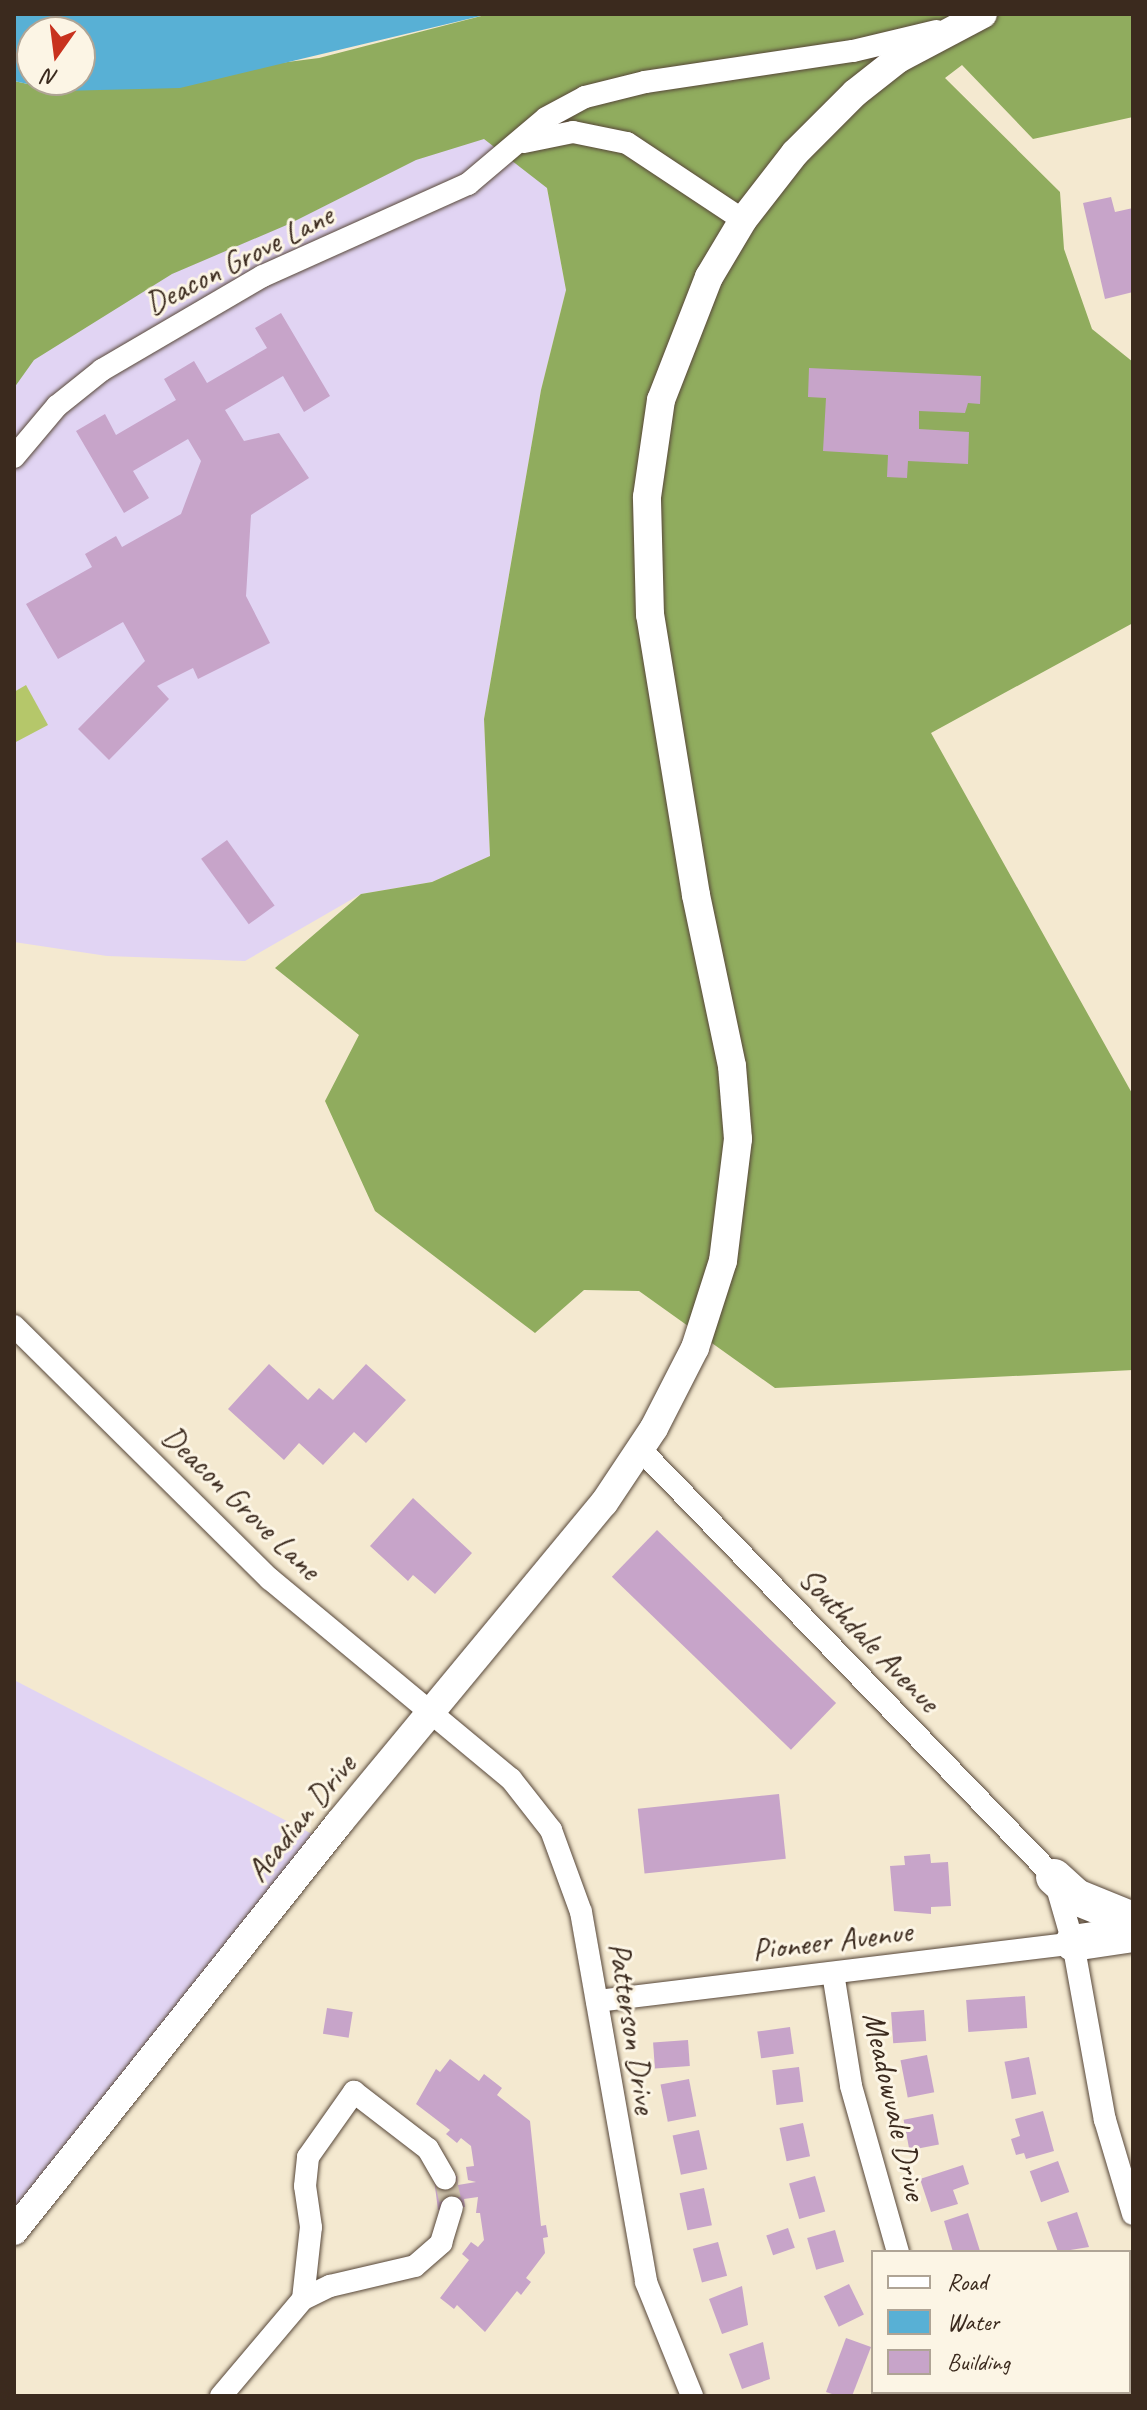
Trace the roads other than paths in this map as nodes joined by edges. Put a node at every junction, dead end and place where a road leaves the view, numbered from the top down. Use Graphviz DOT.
graph roads {
  1 [pos="983,14"];
  2 [pos="950,28"];
  3 [pos="511,147"];
  4 [pos="743,220"];
  5 [pos="14,457"];
  6 [pos="14,1326"];
  7 [pos="639,1448"];
  8 [pos="434,1714"];
  9 [pos="1054,1877"];
  10 [pos="1133,1920"];
  11 [pos="1133,1934"];
  12 [pos="1073,1943"];
  13 [pos="833,1973"];
  14 [pos="597,2001"];
  15 [pos="445,2178"];
  16 [pos="452,2208"];
  17 [pos="1133,2214"];
  18 [pos="14,2231"];
  19 [pos="897,2250"];
  20 [pos="303,2299"];
  21 [pos="221,2396"];
  22 [pos="692,2396"];
  1 -- 2 [label="street, Acadian Drive"];
  2 -- 3 [label="street, Deacon Grove Lane"];
  2 -- 4 [label="street, Acadian Drive"];
  3 -- 4 [label="street, Deacon Grove Lane"];
  3 -- 5 [label="street, Deacon Grove Lane"];
  4 -- 7 [label="street, Acadian Drive"];
  6 -- 8 [label="street, Deacon Grove Lane"];
  7 -- 8 [label="street, Acadian Drive"];
  7 -- 9 [label="street, Southdale Avenue"];
  8 -- 14 [label="street, Patterson Drive"];
  8 -- 18 [label="street, Acadian Drive"];
  9 -- 10 [label="highway"];
  9 -- 12 [label="street"];
  11 -- 12 [label="highway"];
  12 -- 13 [label="street, Pioneer Avenue"];
  12 -- 17 [label="street"];
  13 -- 14 [label="street, Pioneer Avenue"];
  13 -- 19 [label="street, Meadowvale Drive"];
  14 -- 22 [label="street, Patterson Drive"];
  15 -- 20 [label="street"];
  16 -- 20 [label="street"];
  20 -- 21 [label="street"];
}
